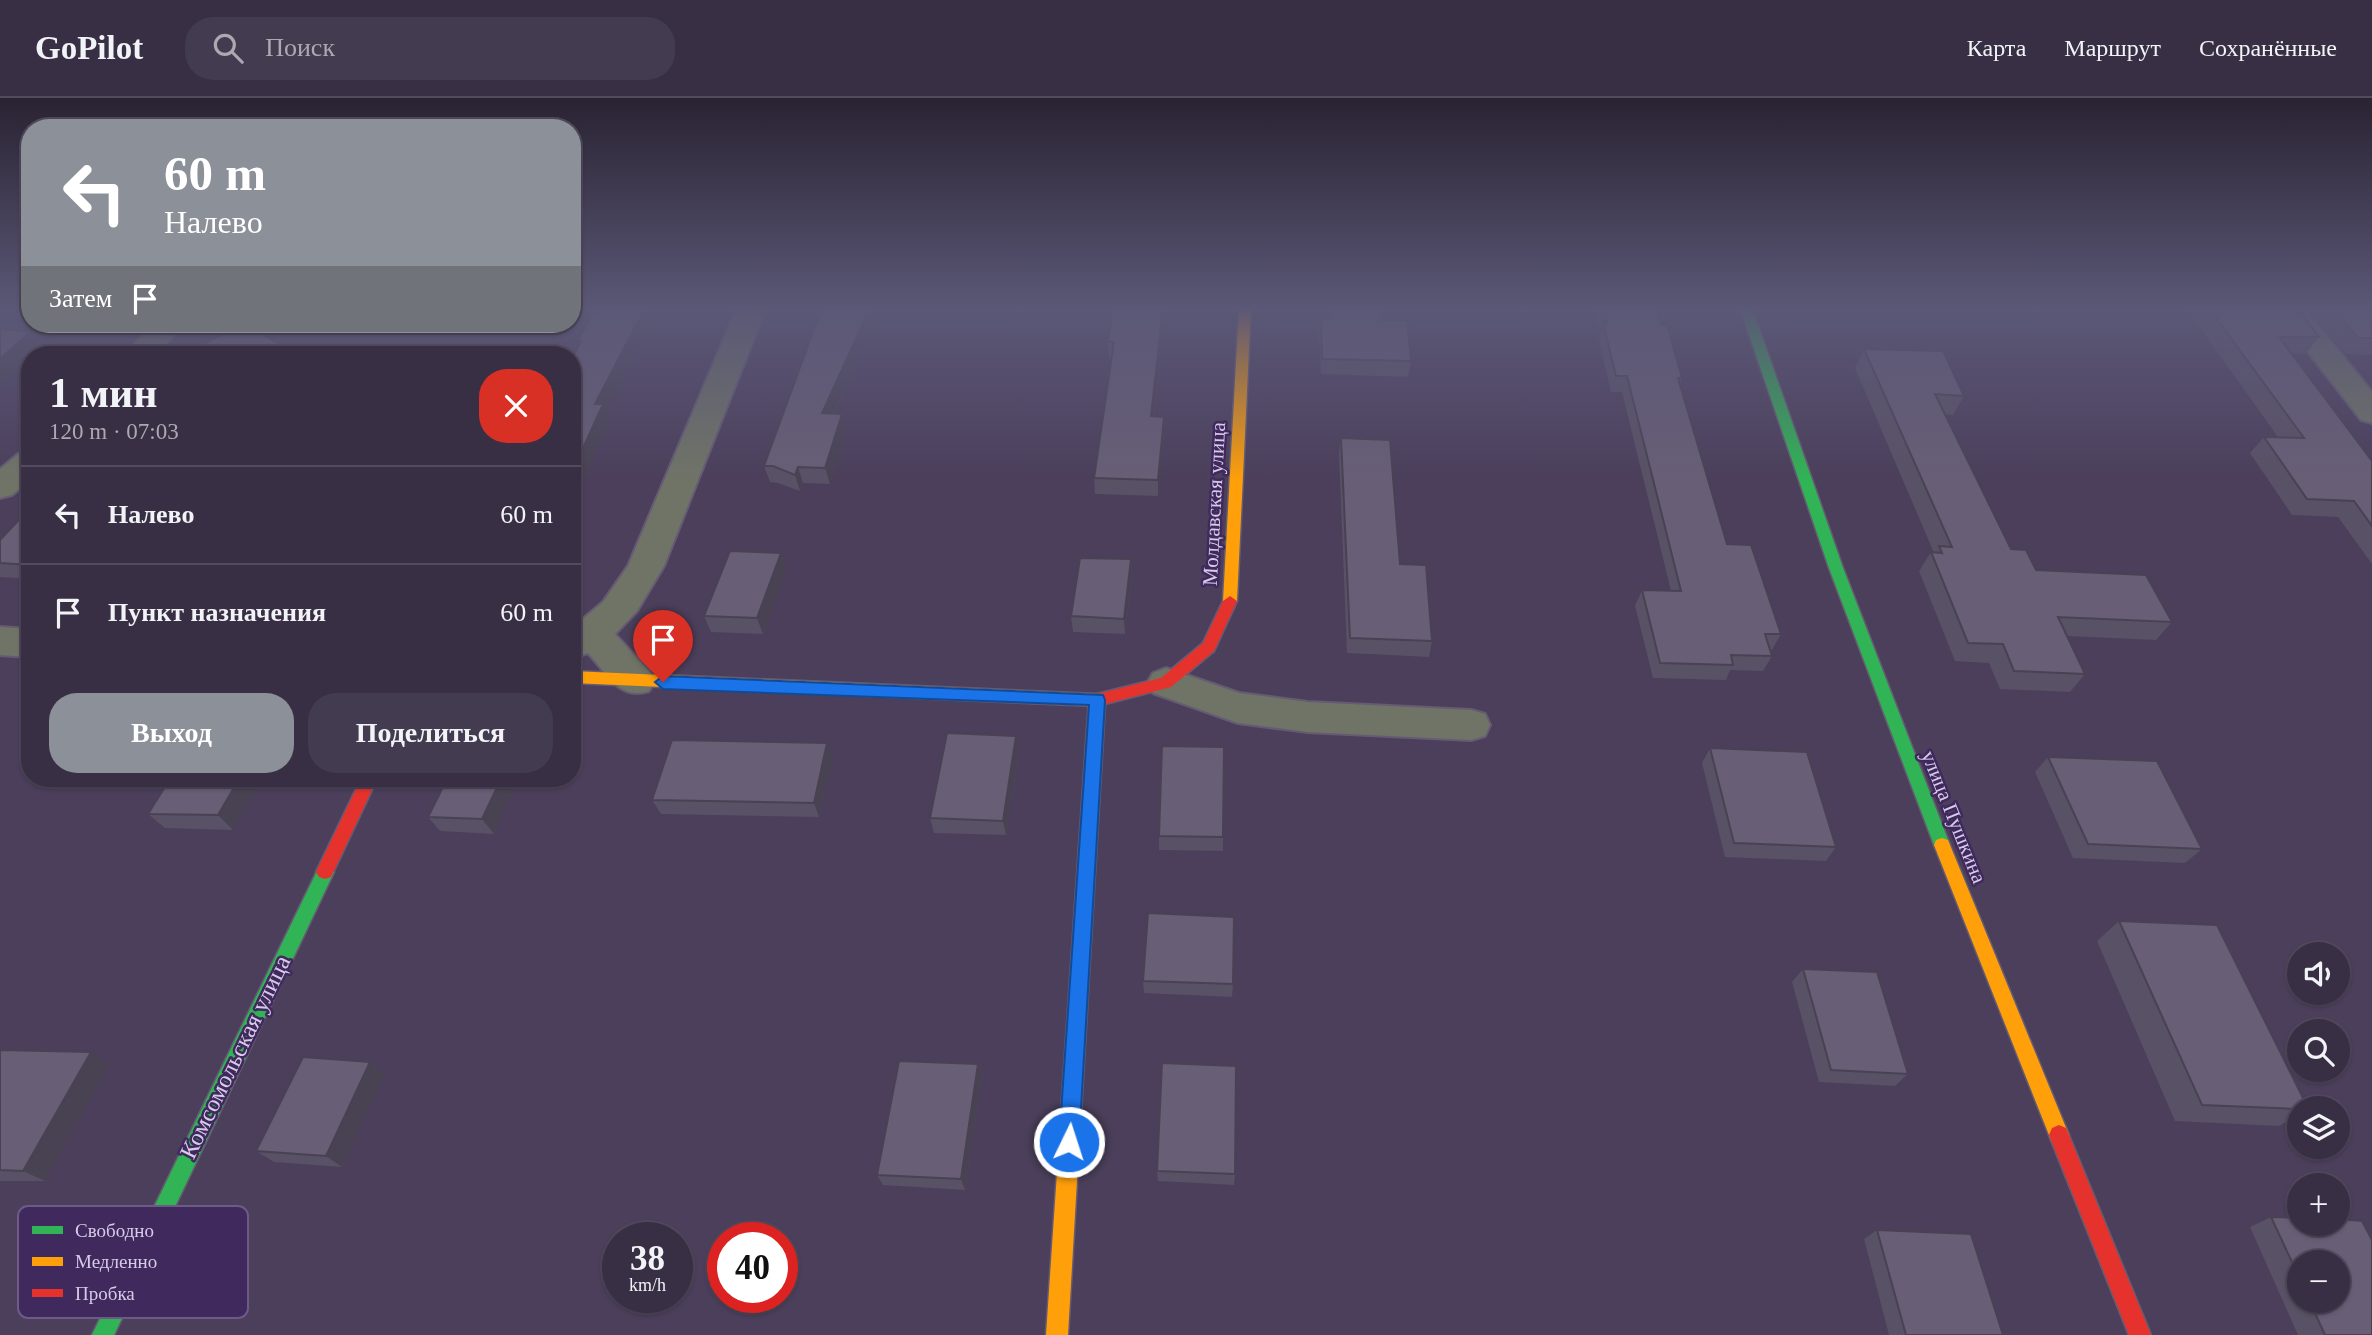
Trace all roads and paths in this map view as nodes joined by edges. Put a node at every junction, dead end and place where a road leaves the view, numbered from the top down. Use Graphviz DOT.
graph roads {
  1 [pos="728,366"];
  2 [pos="1242,366"];
  3 [pos="1765,366"];
  4 [pos="2334,366"];
  5 [pos="2372,413"];
  6 [pos="21,470"];
  7 [pos="0,487"];
  8 [pos="583,640"];
  9 [pos="0,641"];
  10 [pos="21,642"];
  11 [pos="581,678"];
  12 [pos="636,681"];
  13 [pos="1166,683"];
  14 [pos="1097,700"];
  15 [pos="1471,725"];
  16 [pos="365,787"];
  17 [pos="165,1206"];
  18 [pos="111,1318"];
  19 [pos="103,1335"];
  20 [pos="1057,1335"];
  21 [pos="2140,1335"];
  1 -- 8 [label="street"];
  2 -- 13 [label="street, Молдавская улица"];
  3 -- 21 [label="street, улица Пушкина"];
  4 -- 5 [label="street"];
  6 -- 7 [label="street"];
  8 -- 12 [label="street"];
  9 -- 10 [label="street"];
  11 -- 12 [label="street, Молдавская улица"];
  12 -- 14 [label="street, Молдавская улица"];
  13 -- 14 [label="street, Молдавская улица"];
  13 -- 15 [label="street"];
  14 -- 20 [label="street"];
  16 -- 17 [label="street, Комсомольская улица"];
  18 -- 19 [label="street, Комсомольская улица"];
}
